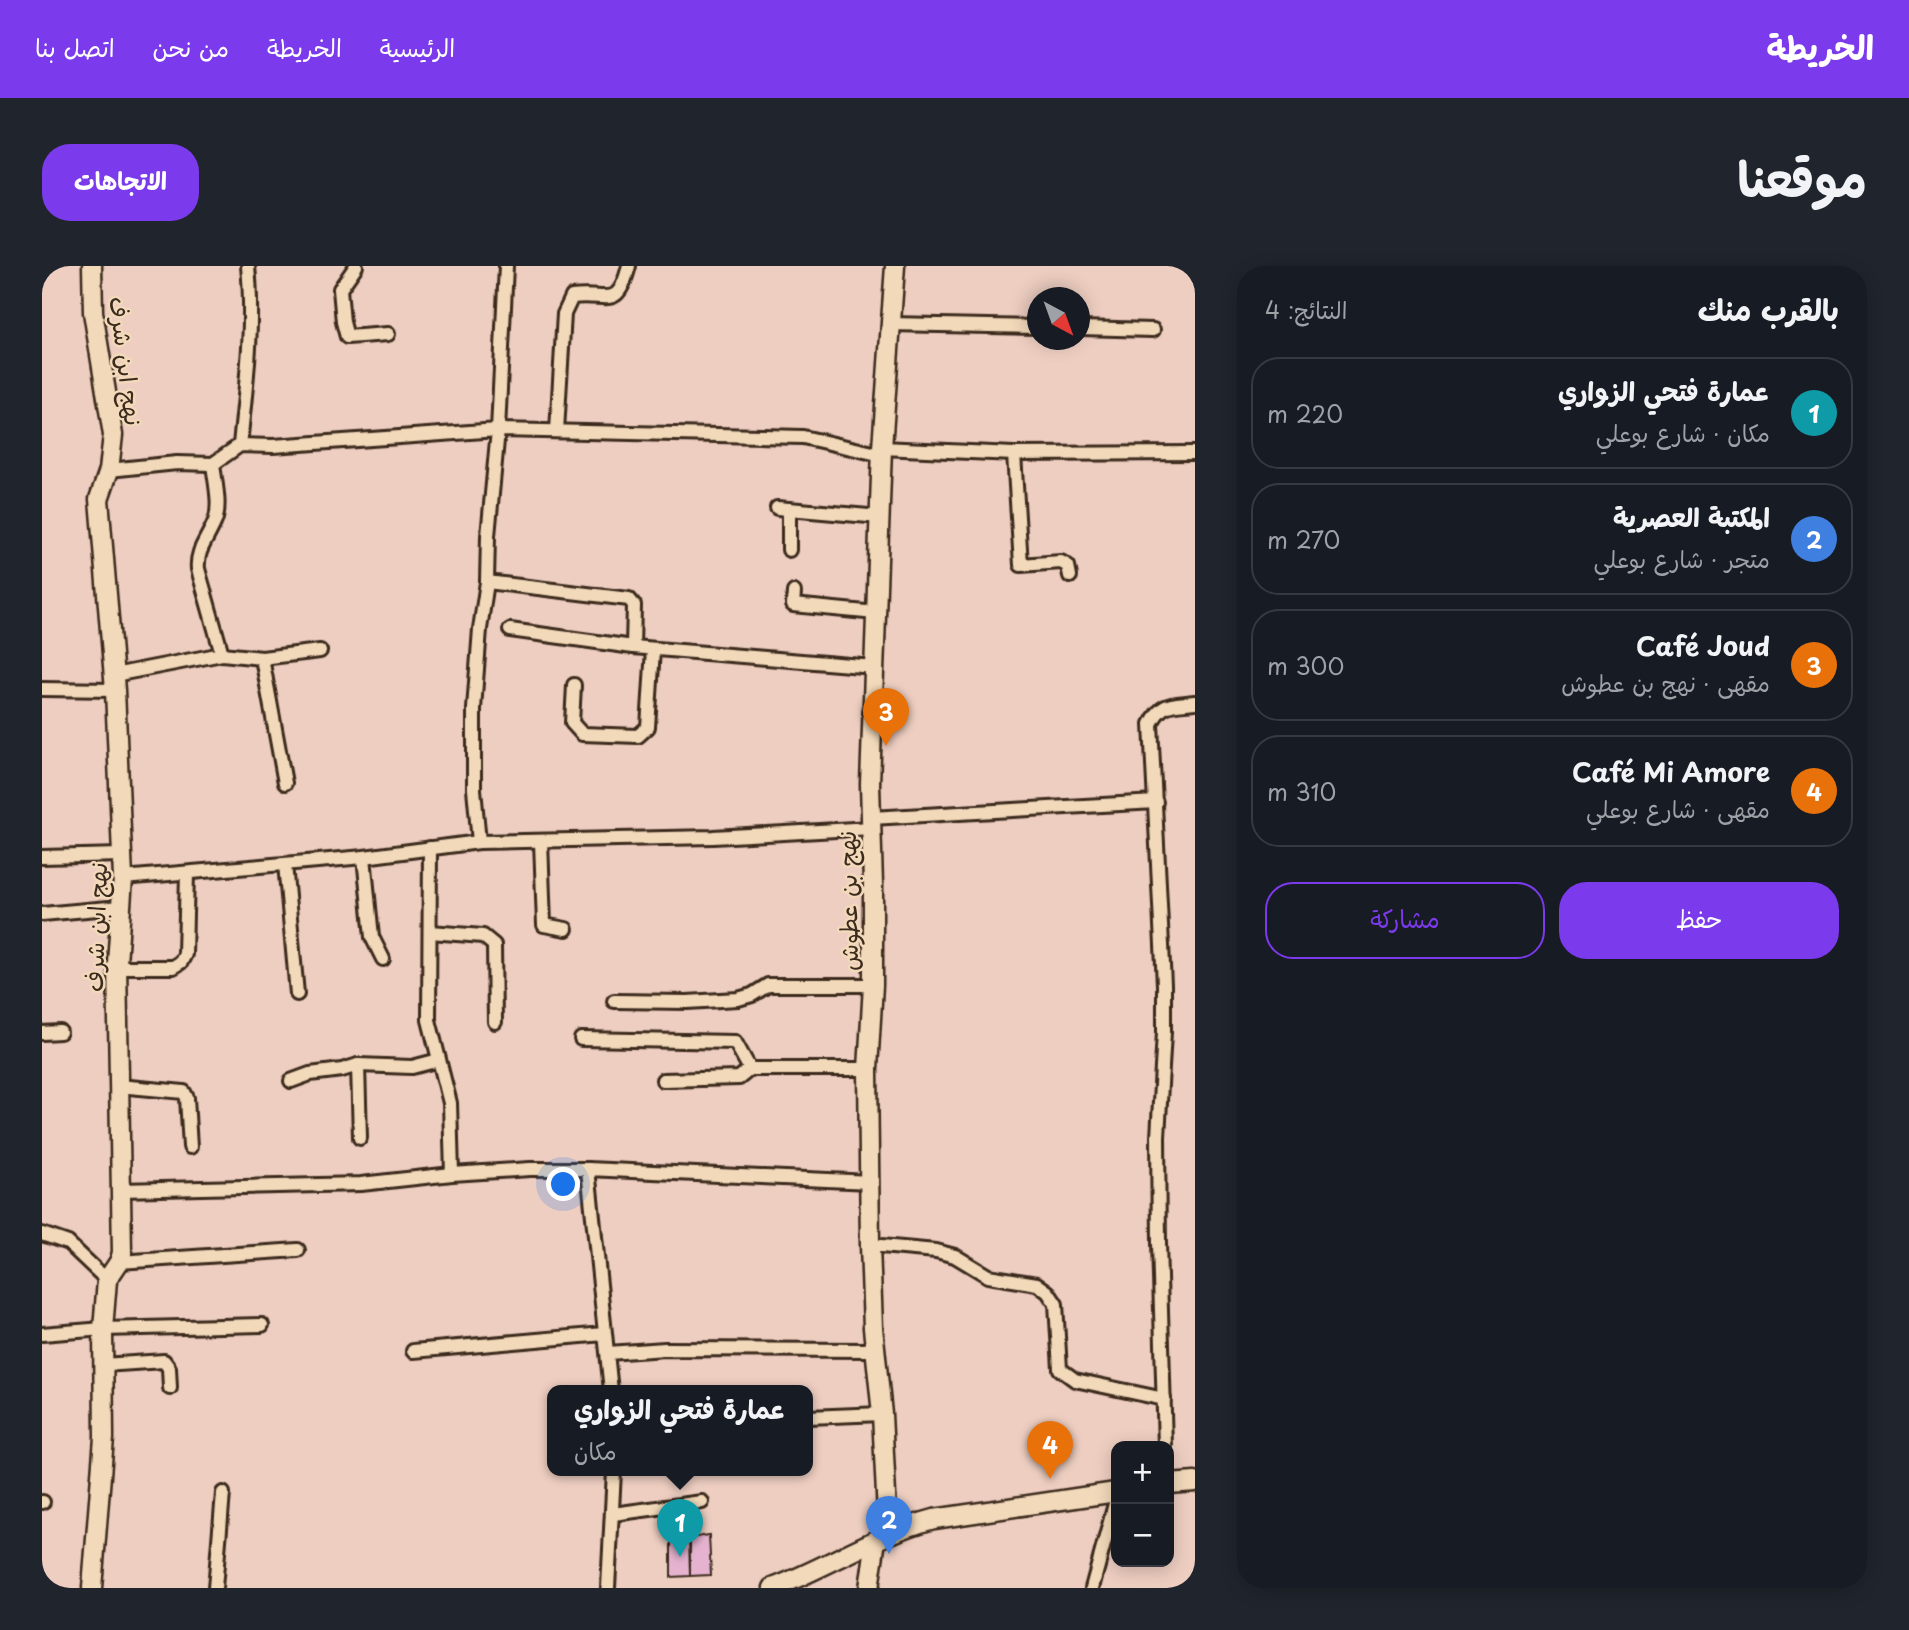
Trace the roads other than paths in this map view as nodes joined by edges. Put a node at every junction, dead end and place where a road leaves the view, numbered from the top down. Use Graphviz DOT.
graph roads {
  1 [pos="92,266"];
  2 [pos="248,266"];
  3 [pos="356,266"];
  4 [pos="506,266"];
  5 [pos="629,266"];
  6 [pos="895,266"];
  7 [pos="889,324"];
  8 [pos="1027,327"];
  9 [pos="1090,328"];
  10 [pos="1153,330"];
  11 [pos="388,334"];
  12 [pos="498,430"];
  13 [pos="557,431"];
  14 [pos="240,445"];
  15 [pos="882,451"];
  16 [pos="1195,453"];
  17 [pos="1014,454"];
  18 [pos="213,464"];
  19 [pos="109,470"];
  20 [pos="880,517"];
  21 [pos="789,550"];
  22 [pos="1070,576"];
  23 [pos="487,582"];
  24 [pos="794,592"];
  25 [pos="876,613"];
  26 [pos="510,630"];
  27 [pos="633,647"];
  28 [pos="653,649"];
  29 [pos="320,650"];
  30 [pos="222,653"];
  31 [pos="262,658"];
  32 [pos="874,667"];
  33 [pos="114,682"];
  34 [pos="574,685"];
  35 [pos="42,689"];
  36 [pos="1195,702"];
  37 [pos="285,783"];
  38 [pos="1156,802"];
  39 [pos="871,823"];
  40 [pos="541,841"];
  41 [pos="479,842"];
  42 [pos="430,848"];
  43 [pos="122,855"];
  44 [pos="42,857"];
  45 [pos="364,857"];
  46 [pos="285,864"];
  47 [pos="187,873"];
  48 [pos="123,878"];
  49 [pos="120,907"];
  50 [pos="42,914"];
  51 [pos="566,929"];
  52 [pos="430,932"];
  53 [pos="383,959"];
  54 [pos="117,967"];
  55 [pos="873,985"];
  56 [pos="297,994"];
  57 [pos="614,1001"];
  58 [pos="495,1023"];
  59 [pos="60,1032"];
  60 [pos="42,1033"];
  61 [pos="580,1039"];
  62 [pos="439,1060"];
  63 [pos="358,1065"];
  64 [pos="750,1069"];
  65 [pos="869,1069"];
  66 [pos="663,1080"];
  67 [pos="291,1081"];
  68 [pos="118,1086"];
  69 [pos="360,1138"];
  70 [pos="190,1147"];
  71 [pos="588,1169"];
  72 [pos="452,1174"];
  73 [pos="870,1182"];
  74 [pos="120,1190"];
  75 [pos="42,1234"];
  76 [pos="870,1245"];
  77 [pos="298,1250"];
  78 [pos="119,1262"];
  79 [pos="107,1280"];
  80 [pos="261,1325"];
  81 [pos="103,1329"];
  82 [pos="604,1334"];
  83 [pos="42,1335"];
  84 [pos="875,1350"];
  85 [pos="413,1351"];
  86 [pos="608,1353"];
  87 [pos="103,1365"];
  88 [pos="611,1385"];
  89 [pos="170,1388"];
  90 [pos="1164,1399"];
  91 [pos="882,1414"];
  92 [pos="813,1417"];
  93 [pos="1165,1441"];
  94 [pos="614,1476"];
  95 [pos="1195,1482"];
  96 [pos="1174,1484"];
  97 [pos="223,1493"];
  98 [pos="1111,1493"];
  99 [pos="702,1502"];
  100 [pos="1115,1504"];
  101 [pos="613,1514"];
  102 [pos="882,1537"];
  103 [pos="92,1588"];
  104 [pos="215,1588"];
  105 [pos="608,1588"];
  106 [pos="773,1588"];
  107 [pos="869,1588"];
  108 [pos="1092,1588"];
  1 -- 19 [label="street, نهج ابن شرف"];
  2 -- 14 [label="street"];
  3 -- 11 [label="street"];
  4 -- 12 [label="street"];
  5 -- 13 [label="street"];
  6 -- 7 [label="street, نهج بن عطوش"];
  7 -- 8 [label="street"];
  7 -- 15 [label="street, نهج بن عطوش"];
  9 -- 10 [label="street"];
  12 -- 13 [label="street"];
  12 -- 14 [label="street"];
  12 -- 23 [label="street"];
  13 -- 15 [label="street"];
  14 -- 18 [label="street"];
  15 -- 17 [label="street"];
  15 -- 20 [label="street, نهج بن عطوش"];
  16 -- 17 [label="street"];
  17 -- 22 [label="street"];
  18 -- 19 [label="street"];
  18 -- 30 [label="street"];
  19 -- 33 [label="street, نهج ابن شرف"];
  20 -- 21 [label="street"];
  20 -- 25 [label="street, نهج بن عطوش"];
  23 -- 27 [label="street"];
  23 -- 41 [label="street"];
  24 -- 25 [label="street"];
  25 -- 32 [label="street, نهج بن عطوش"];
  26 -- 27 [label="street"];
  27 -- 28 [label="street"];
  28 -- 32 [label="street"];
  28 -- 34 [label="street"];
  29 -- 31 [label="street"];
  30 -- 31 [label="street"];
  30 -- 33 [label="street"];
  31 -- 37 [label="street"];
  32 -- 39 [label="street, نهج بن عطوش"];
  33 -- 35 [label="street"];
  33 -- 43 [label="street, نهج ابن شرف"];
  36 -- 38 [label="street"];
  38 -- 39 [label="street"];
  38 -- 90 [label="street"];
  39 -- 40 [label="street"];
  39 -- 55 [label="street, نهج بن عطوش"];
  40 -- 41 [label="street"];
  40 -- 51 [label="street"];
  41 -- 42 [label="street"];
  42 -- 45 [label="street"];
  42 -- 52 [label="street"];
  43 -- 44 [label="street"];
  43 -- 48 [label="street, نهج ابن شرف"];
  45 -- 46 [label="street"];
  45 -- 53 [label="street"];
  46 -- 47 [label="street"];
  46 -- 56 [label="street"];
  47 -- 48 [label="street"];
  47 -- 54 [label="street"];
  48 -- 49 [label="street, نهج ابن شرف"];
  49 -- 50 [label="street"];
  49 -- 54 [label="street, نهج ابن شرف"];
  52 -- 58 [label="street"];
  52 -- 62 [label="street"];
  54 -- 68 [label="street, نهج ابن شرف"];
  55 -- 57 [label="street"];
  55 -- 65 [label="street, نهج بن عطوش"];
  59 -- 60 [label="street"];
  61 -- 64 [label="street"];
  62 -- 63 [label="street"];
  62 -- 72 [label="street"];
  63 -- 67 [label="street"];
  63 -- 69 [label="street"];
  64 -- 65 [label="street"];
  64 -- 66 [label="street"];
  65 -- 73 [label="street, نهج بن عطوش"];
  68 -- 70 [label="street"];
  68 -- 74 [label="street, نهج ابن شرف"];
  71 -- 72 [label="street"];
  71 -- 73 [label="street"];
  71 -- 82 [label="street"];
  72 -- 74 [label="street"];
  73 -- 76 [label="street, نهج بن عطوش"];
  74 -- 78 [label="street, نهج ابن شرف"];
  75 -- 79 [label="street"];
  76 -- 84 [label="street, نهج بن عطوش"];
  76 -- 90 [label="street"];
  77 -- 78 [label="street"];
  78 -- 79 [label="street"];
  79 -- 81 [label="street"];
  80 -- 81 [label="street"];
  81 -- 83 [label="street"];
  81 -- 87 [label="street"];
  82 -- 85 [label="street"];
  82 -- 86 [label="street"];
  84 -- 86 [label="street"];
  84 -- 91 [label="street, نهج بن عطوش"];
  86 -- 88 [label="street"];
  87 -- 89 [label="street"];
  87 -- 103 [label="street"];
  90 -- 93 [label="street"];
  91 -- 92 [label="street"];
  91 -- 102 [label="street, نهج بن عطوش"];
  94 -- 101 [label="street"];
  95 -- 96 [label="street"];
  97 -- 104 [label="street"];
  98 -- 102 [label="street"];
  99 -- 101 [label="street"];
  100 -- 108 [label="street"];
  101 -- 105 [label="street"];
  102 -- 106 [label="street"];
  102 -- 107 [label="street, نهج بن عطوش"];
}
